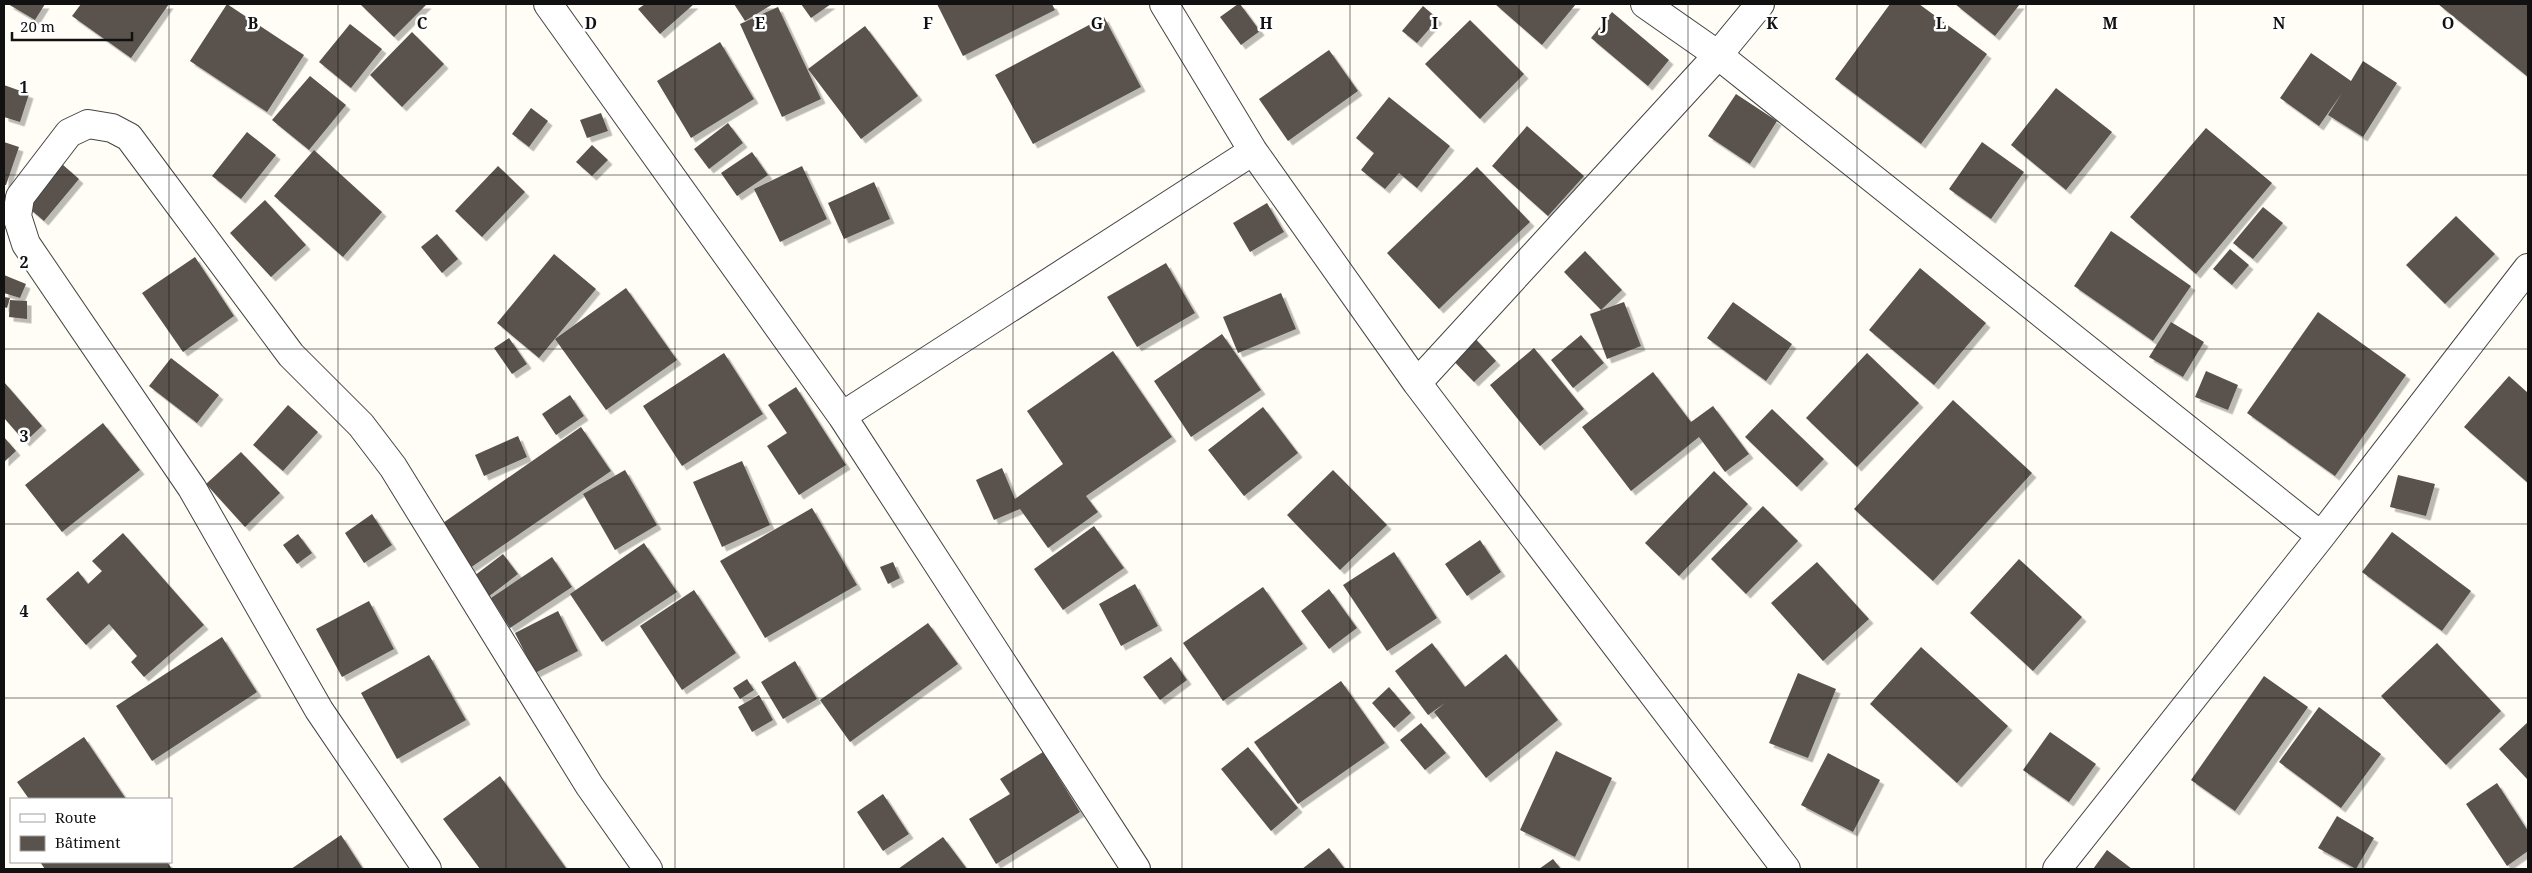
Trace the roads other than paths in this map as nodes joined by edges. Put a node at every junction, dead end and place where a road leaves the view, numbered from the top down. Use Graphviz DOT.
graph roads {
  1 [pos="548,4"];
  2 [pos="1164,4"];
  3 [pos="1645,4"];
  4 [pos="1760,4"];
  5 [pos="1718,55"];
  6 [pos="1252,151"];
  7 [pos="2528,268"];
  8 [pos="1417,383"];
  9 [pos="842,416"];
  10 [pos="2321,536"];
  11 [pos="428,869"];
  12 [pos="648,869"];
  13 [pos="1136,869"];
  14 [pos="1786,869"];
  15 [pos="2057,869"];
  1 -- 9 [label="street"];
  2 -- 6 [label="street"];
  3 -- 5 [label="street"];
  4 -- 5 [label="street"];
  5 -- 8 [label="street"];
  5 -- 10 [label="street"];
  6 -- 8 [label="street"];
  6 -- 9 [label="street"];
  7 -- 10 [label="street"];
  8 -- 14 [label="street"];
  9 -- 13 [label="street"];
  10 -- 15 [label="street"];
  11 -- 12 [label="street"];
}
